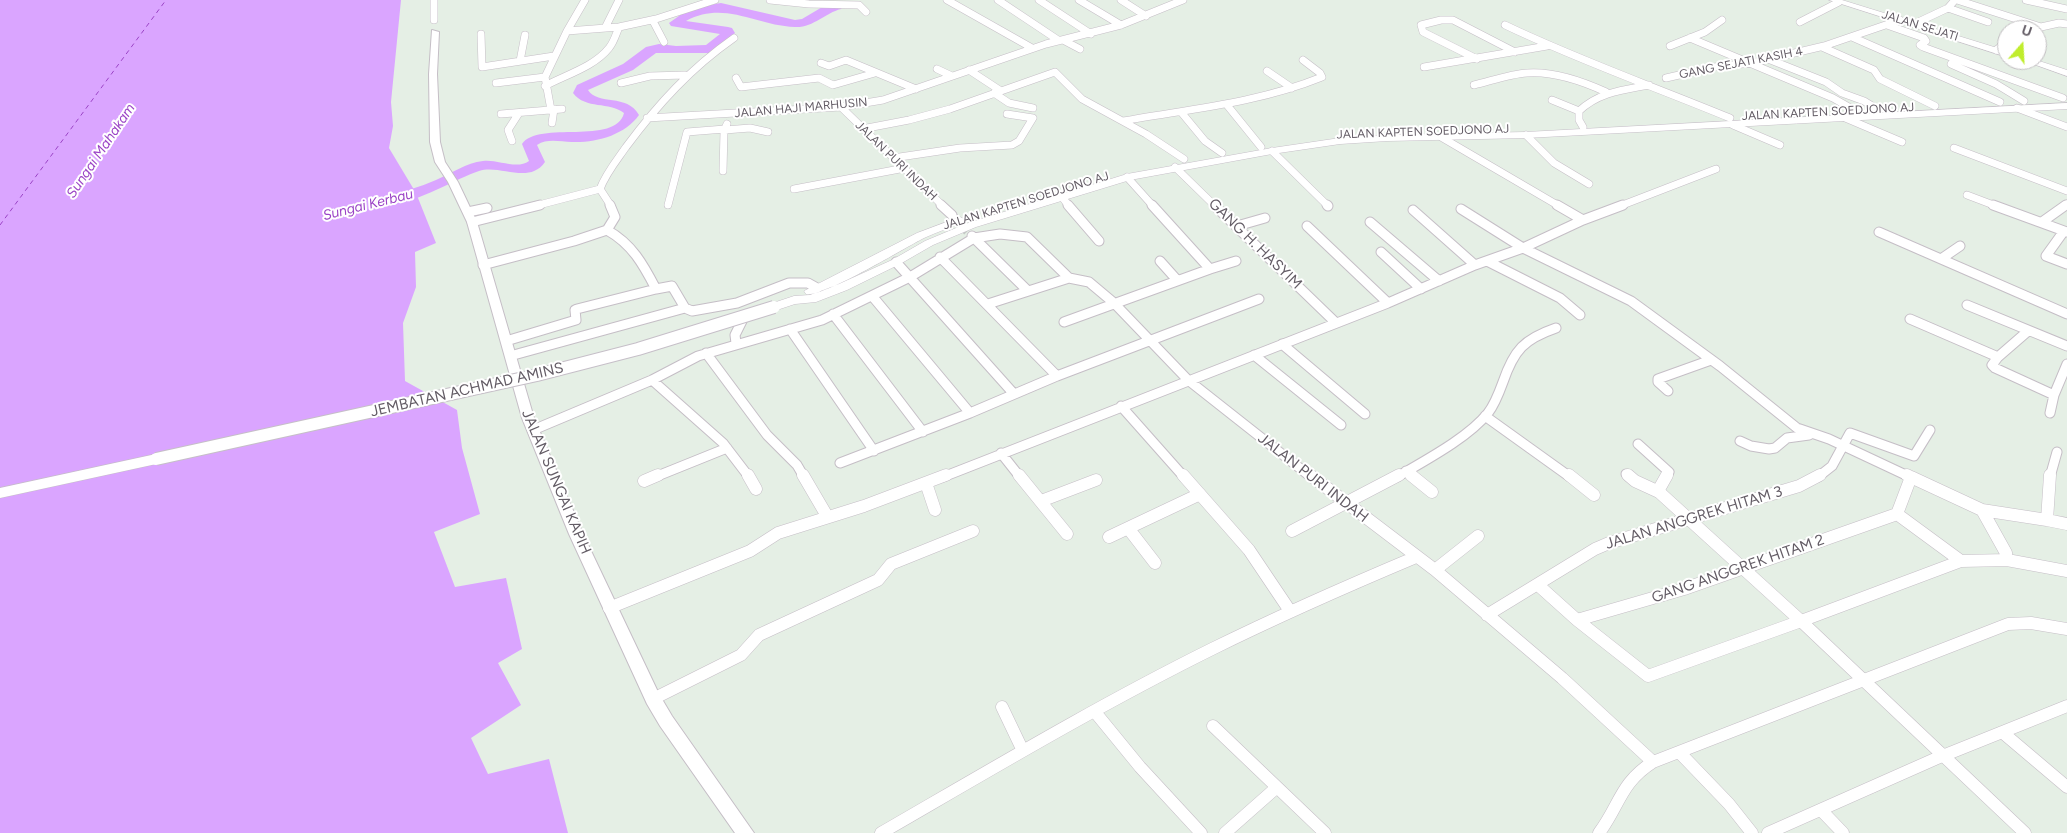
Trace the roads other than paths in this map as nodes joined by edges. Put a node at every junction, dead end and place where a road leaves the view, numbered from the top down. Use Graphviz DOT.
graph roads {
  1 [pos="434,0"];
  2 [pos="585,0"];
  3 [pos="619,0"];
  4 [pos="715,0"];
  5 [pos="770,0"];
  6 [pos="947,0"];
  7 [pos="998,0"];
  8 [pos="1039,0"];
  9 [pos="1079,0"];
  10 [pos="1121,0"];
  11 [pos="1183,0"];
  12 [pos="1956,0"];
  13 [pos="2026,0"];
  14 [pos="780,1"];
  15 [pos="1836,1"];
  16 [pos="834,3"];
  17 [pos="860,3"];
  18 [pos="1948,8"];
  19 [pos="2067,9"];
  20 [pos="866,12"];
  21 [pos="1146,16"];
  22 [pos="434,20"];
  23 [pos="1722,20"];
  24 [pos="1900,20"];
  25 [pos="653,21"];
  26 [pos="1800,22"];
  27 [pos="1988,22"];
  28 [pos="1914,24"];
  29 [pos="2067,24"];
  30 [pos="1121,25"];
  31 [pos="1505,25"];
  32 [pos="1887,25"];
  33 [pos="619,27"];
  34 [pos="605,28"];
  35 [pos="567,31"];
  36 [pos="436,32"];
  37 [pos="480,34"];
  38 [pos="1091,34"];
  39 [pos="525,35"];
  40 [pos="1852,37"];
  41 [pos="734,38"];
  42 [pos="1690,38"];
  43 [pos="1061,40"];
  44 [pos="664,42"];
  45 [pos="1548,46"];
  46 [pos="1670,46"];
  47 [pos="1822,47"];
  48 [pos="1032,48"];
  49 [pos="1080,48"];
  50 [pos="1996,50"];
  51 [pos="1515,52"];
  52 [pos="554,56"];
  53 [pos="1477,59"];
  54 [pos="1768,59"];
  55 [pos="1303,60"];
  56 [pos="520,61"];
  57 [pos="821,63"];
  58 [pos="1752,63"];
  59 [pos="1951,64"];
  60 [pos="2047,66"];
  61 [pos="1424,67"];
  62 [pos="937,69"];
  63 [pos="969,70"];
  64 [pos="1267,71"];
  65 [pos="876,73"];
  66 [pos="2067,73"];
  67 [pos="686,75"];
  68 [pos="952,76"];
  69 [pos="545,77"];
  70 [pos="736,78"];
  71 [pos="1666,78"];
  72 [pos="496,83"];
  73 [pos="621,83"];
  74 [pos="1474,85"];
  75 [pos="1651,85"];
  76 [pos="545,86"];
  77 [pos="1292,88"];
  78 [pos="916,89"];
  79 [pos="998,92"];
  80 [pos="1606,92"];
  81 [pos="1552,100"];
  82 [pos="2066,100"];
  83 [pos="2000,102"];
  84 [pos="2021,104"];
  85 [pos="1227,105"];
  86 [pos="1936,106"];
  87 [pos="840,107"];
  88 [pos="1033,108"];
  89 [pos="562,109"];
  90 [pos="1876,109"];
  91 [pos="552,110"];
  92 [pos="1854,110"];
  93 [pos="1578,111"];
  94 [pos="1181,112"];
  95 [pos="519,113"];
  96 [pos="501,114"];
  97 [pos="731,114"];
  98 [pos="1007,114"];
  99 [pos="1843,117"];
  100 [pos="646,118"];
  101 [pos="1124,121"];
  102 [pos="1732,121"];
  103 [pos="552,122"];
  104 [pos="1715,122"];
  105 [pos="1583,127"];
  106 [pos="2067,127"];
  107 [pos="725,129"];
  108 [pos="862,129"];
  109 [pos="768,132"];
  110 [pos="1526,135"];
  111 [pos="1441,137"];
  112 [pos="512,141"];
  113 [pos="1902,142"];
  114 [pos="1780,145"];
  115 [pos="1261,147"];
  116 [pos="1954,148"];
  117 [pos="1272,151"];
  118 [pos="1222,153"];
  119 [pos="1240,154"];
  120 [pos="893,158"];
  121 [pos="1184,159"];
  122 [pos="1175,167"];
  123 [pos="905,168"];
  124 [pos="1716,169"];
  125 [pos="723,171"];
  126 [pos="1127,178"];
  127 [pos="1589,184"];
  128 [pos="600,189"];
  129 [pos="794,189"];
  130 [pos="2067,191"];
  131 [pos="1967,195"];
  132 [pos="1062,197"];
  133 [pos="2067,204"];
  134 [pos="668,205"];
  135 [pos="1328,206"];
  136 [pos="487,208"];
  137 [pos="1460,209"];
  138 [pos="1413,210"];
  139 [pos="952,215"];
  140 [pos="470,217"];
  141 [pos="1265,218"];
  142 [pos="1583,220"];
  143 [pos="1370,222"];
  144 [pos="2042,222"];
  145 [pos="1237,226"];
  146 [pos="1306,226"];
  147 [pos="607,230"];
  148 [pos="1879,232"];
  149 [pos="2066,232"];
  150 [pos="972,236"];
  151 [pos="1099,241"];
  152 [pos="1960,246"];
  153 [pos="1523,248"];
  154 [pos="1381,252"];
  155 [pos="940,257"];
  156 [pos="1942,259"];
  157 [pos="1160,261"];
  158 [pos="1236,261"];
  159 [pos="1487,261"];
  160 [pos="896,262"];
  161 [pos="2067,264"];
  162 [pos="483,265"];
  163 [pos="1476,265"];
  164 [pos="1210,268"];
  165 [pos="910,278"];
  166 [pos="1069,278"];
  167 [pos="1177,280"];
  168 [pos="1439,281"];
  169 [pos="656,289"];
  170 [pos="1421,289"];
  171 [pos="1028,291"];
  172 [pos="811,293"];
  173 [pos="873,297"];
  174 [pos="1259,300"];
  175 [pos="1114,303"];
  176 [pos="1388,303"];
  177 [pos="988,304"];
  178 [pos="1967,305"];
  179 [pos="685,308"];
  180 [pos="833,314"];
  181 [pos="2067,314"];
  182 [pos="1580,315"];
  183 [pos="1910,320"];
  184 [pos="742,322"];
  185 [pos="1064,322"];
  186 [pos="1335,322"];
  187 [pos="1556,328"];
  188 [pos="790,330"];
  189 [pos="2028,330"];
  190 [pos="506,341"];
  191 [pos="1150,341"];
  192 [pos="736,344"];
  193 [pos="1282,344"];
  194 [pos="2067,346"];
  195 [pos="706,353"];
  196 [pos="1254,354"];
  197 [pos="510,356"];
  198 [pos="1998,357"];
  199 [pos="1711,360"];
  200 [pos="2067,364"];
  201 [pos="1057,376"];
  202 [pos="652,380"];
  203 [pos="1188,380"];
  204 [pos="1668,391"];
  205 [pos="1014,394"];
  206 [pos="2054,394"];
  207 [pos="1121,406"];
  208 [pos="970,413"];
  209 [pos="2050,413"];
  210 [pos="1365,414"];
  211 [pos="1485,416"];
  212 [pos="1341,425"];
  213 [pos="533,430"];
  214 [pos="1930,430"];
  215 [pos="923,432"];
  216 [pos="1814,435"];
  217 [pos="1740,441"];
  218 [pos="1638,444"];
  219 [pos="1844,447"];
  220 [pos="727,448"];
  221 [pos="874,451"];
  222 [pos="2057,452"];
  223 [pos="1001,453"];
  224 [pos="840,464"];
  225 [pos="1406,471"];
  226 [pos="1626,474"];
  227 [pos="1912,477"];
  228 [pos="1096,480"];
  229 [pos="644,481"];
  230 [pos="926,483"];
  231 [pos="756,489"];
  232 [pos="1658,491"];
  233 [pos="1432,492"];
  234 [pos="0,493"];
  235 [pos="1200,494"];
  236 [pos="1594,495"];
  237 [pos="1041,501"];
  238 [pos="1345,503"];
  239 [pos="935,510"];
  240 [pos="1982,510"];
  241 [pos="1897,514"];
  242 [pos="827,516"];
  243 [pos="1689,518"];
  244 [pos="2047,520"];
  245 [pos="2067,524"];
  246 [pos="1128,528"];
  247 [pos="973,531"];
  248 [pos="1292,531"];
  249 [pos="1067,534"];
  250 [pos="1478,536"];
  251 [pos="1109,537"];
  252 [pos="1416,557"];
  253 [pos="2007,560"];
  254 [pos="1961,561"];
  255 [pos="1155,563"];
  256 [pos="1744,567"];
  257 [pos="1435,570"];
  258 [pos="2067,571"];
  259 [pos="1538,585"];
  260 [pos="610,608"];
  261 [pos="1290,611"];
  262 [pos="1487,615"];
  263 [pos="1577,620"];
  264 [pos="1801,621"];
  265 [pos="2067,629"];
  266 [pos="1865,681"];
  267 [pos="653,699"];
  268 [pos="2067,706"];
  269 [pos="1002,707"];
  270 [pos="1095,712"];
  271 [pos="1213,726"];
  272 [pos="2002,732"];
  273 [pos="1023,751"];
  274 [pos="1680,753"];
  275 [pos="1944,756"];
  276 [pos="1652,762"];
  277 [pos="2067,787"];
  278 [pos="1276,788"];
  279 [pos="1821,810"];
  280 [pos="2022,832"];
  281 [pos="745,833"];
  282 [pos="881,833"];
  283 [pos="1201,833"];
  284 [pos="1225,833"];
  285 [pos="1325,833"];
  286 [pos="1599,833"];
  287 [pos="1752,833"];
  288 [pos="1768,833"];
  289 [pos="1843,833"];
  1 -- 22 [label="street"];
  2 -- 35 [label="street"];
  3 -- 34 [label="street"];
  4 -- 25 [label="street"];
  5 -- 14 [label="street"];
  6 -- 48 [label="street"];
  7 -- 43 [label="street"];
  8 -- 38 [label="street"];
  9 -- 30 [label="street"];
  10 -- 21 [label="street"];
  11 -- 21 [label="street, JALAN HAJI MARHUSIN"];
  12 -- 18 [label="street"];
  12 -- 29 [label="street"];
  13 -- 19 [label="street"];
  14 -- 16 [label="street"];
  15 -- 24 [label="main road, JALAN SEJATI"];
  15 -- 26 [label="street"];
  16 -- 17 [label="street"];
  17 -- 20 [label="street"];
  18 -- 27 [label="street"];
  18 -- 28 [label="street"];
  21 -- 30 [label="street, JALAN HAJI MARHUSIN"];
  23 -- 42 [label="street"];
  24 -- 28 [label="main road, JALAN SEJATI"];
  24 -- 32 [label="street, GANG SEJATI KASIH 4"];
  25 -- 33 [label="street"];
  25 -- 44 [label="street"];
  28 -- 50 [label="main road, JALAN SEJATI"];
  30 -- 38 [label="street, JALAN HAJI MARHUSIN"];
  31 -- 45 [label="street"];
  32 -- 40 [label="street, GANG SEJATI KASIH 4"];
  32 -- 82 [label="street"];
  33 -- 34 [label="street"];
  33 -- 76 [label="street"];
  34 -- 35 [label="street"];
  35 -- 52 [label="street"];
  36 -- 140 [label="street, JALAN SUNGAI KAPIH"];
  37 -- 56 [label="street"];
  38 -- 43 [label="street, JALAN HAJI MARHUSIN"];
  39 -- 56 [label="street"];
  40 -- 47 [label="street, GANG SEJATI KASIH 4"];
  40 -- 83 [label="street"];
  41 -- 67 [label="street"];
  42 -- 46 [label="street"];
  42 -- 58 [label="street"];
  43 -- 48 [label="street, JALAN HAJI MARHUSIN"];
  43 -- 49 [label="street"];
  45 -- 51 [label="street"];
  45 -- 75 [label="street"];
  47 -- 54 [label="street, GANG SEJATI KASIH 4"];
  47 -- 86 [label="street"];
  48 -- 63 [label="street, JALAN HAJI MARHUSIN"];
  51 -- 53 [label="street"];
  51 -- 53 [label="street"];
  52 -- 56 [label="street"];
  52 -- 69 [label="street"];
  53 -- 61 [label="street"];
  54 -- 58 [label="street, GANG SEJATI KASIH 4"];
  54 -- 90 [label="street"];
  55 -- 77 [label="street"];
  57 -- 65 [label="street"];
  58 -- 71 [label="street, GANG SEJATI KASIH 4"];
  58 -- 92 [label="street"];
  59 -- 84 [label="street"];
  60 -- 66 [label="main road"];
  62 -- 68 [label="street"];
  63 -- 68 [label="street, JALAN HAJI MARHUSIN"];
  63 -- 79 [label="street"];
  64 -- 77 [label="street"];
  65 -- 70 [label="street"];
  65 -- 78 [label="street"];
  67 -- 73 [label="street"];
  67 -- 100 [label="street"];
  68 -- 78 [label="street, JALAN HAJI MARHUSIN"];
  69 -- 72 [label="street"];
  69 -- 76 [label="street"];
  74 -- 80 [label="street"];
  75 -- 80 [label="street"];
  75 -- 102 [label="street"];
  76 -- 91 [label="street"];
  77 -- 85 [label="street"];
  78 -- 87 [label="street, JALAN HAJI MARHUSIN"];
  79 -- 88 [label="street"];
  79 -- 101 [label="street"];
  79 -- 108 [label="street"];
  80 -- 93 [label="street"];
  81 -- 93 [label="street"];
  82 -- 84 [label="main road, JALAN KAPTEN SOEDJONO AJ"];
  83 -- 84 [label="main road, JALAN KAPTEN SOEDJONO AJ"];
  83 -- 86 [label="main road, JALAN KAPTEN SOEDJONO AJ"];
  84 -- 99 [label="main road, JALAN KAPTEN SOEDJONO AJ"];
  84 -- 106 [label="street"];
  85 -- 94 [label="street"];
  85 -- 115 [label="street"];
  86 -- 90 [label="main road, JALAN KAPTEN SOEDJONO AJ"];
  87 -- 97 [label="street, JALAN HAJI MARHUSIN"];
  87 -- 108 [label="street, JALAN PURI INDAH"];
  89 -- 91 [label="street"];
  90 -- 92 [label="main road, JALAN KAPTEN SOEDJONO AJ"];
  91 -- 95 [label="street"];
  91 -- 103 [label="street"];
  92 -- 102 [label="main road, JALAN KAPTEN SOEDJONO AJ"];
  93 -- 105 [label="street"];
  94 -- 101 [label="street"];
  94 -- 118 [label="street"];
  95 -- 96 [label="street"];
  95 -- 112 [label="street"];
  97 -- 100 [label="street, JALAN HAJI MARHUSIN"];
  97 -- 107 [label="street"];
  98 -- 120 [label="street"];
  99 -- 102 [label="main road, JALAN KAPTEN SOEDJONO AJ"];
  99 -- 113 [label="street"];
  100 -- 128 [label="street"];
  101 -- 121 [label="street"];
  102 -- 104 [label="main road, JALAN KAPTEN SOEDJONO AJ"];
  102 -- 114 [label="street"];
  104 -- 105 [label="main road, JALAN KAPTEN SOEDJONO AJ"];
  104 -- 110 [label="main road, JALAN KAPTEN SOEDJONO AJ"];
  105 -- 115 [label="main road, JALAN KAPTEN SOEDJONO AJ"];
  107 -- 109 [label="street"];
  107 -- 125 [label="street"];
  107 -- 134 [label="street"];
  108 -- 120 [label="street, JALAN PURI INDAH"];
  110 -- 111 [label="main road, JALAN KAPTEN SOEDJONO AJ"];
  110 -- 127 [label="street"];
  111 -- 117 [label="main road, JALAN KAPTEN SOEDJONO AJ"];
  111 -- 142 [label="street"];
  115 -- 119 [label="main road, JALAN KAPTEN SOEDJONO AJ"];
  116 -- 130 [label="street"];
  117 -- 119 [label="main road, JALAN KAPTEN SOEDJONO AJ"];
  117 -- 135 [label="street"];
  118 -- 119 [label="main road, JALAN KAPTEN SOEDJONO AJ"];
  118 -- 121 [label="main road, JALAN KAPTEN SOEDJONO AJ"];
  119 -- 122 [label="main road, JALAN KAPTEN SOEDJONO AJ"];
  120 -- 123 [label="street, JALAN PURI INDAH"];
  121 -- 172 [label="main road, JALAN KAPTEN SOEDJONO AJ"];
  122 -- 126 [label="main road, JALAN KAPTEN SOEDJONO AJ"];
  122 -- 145 [label="street, GANG H. HASYIM"];
  123 -- 129 [label="street"];
  123 -- 139 [label="street, JALAN PURI INDAH"];
  124 -- 142 [label="street"];
  126 -- 132 [label="main road, JALAN KAPTEN SOEDJONO AJ"];
  126 -- 164 [label="street"];
  128 -- 140 [label="street"];
  128 -- 147 [label="street"];
  131 -- 144 [label="street"];
  132 -- 151 [label="street"];
  132 -- 160 [label="main road, JALAN KAPTEN SOEDJONO AJ"];
  133 -- 144 [label="street"];
  136 -- 140 [label="street"];
  137 -- 153 [label="street"];
  138 -- 163 [label="street"];
  140 -- 162 [label="street, JALAN SUNGAI KAPIH"];
  141 -- 145 [label="street"];
  142 -- 153 [label="street"];
  143 -- 168 [label="street"];
  144 -- 149 [label="street"];
  145 -- 186 [label="street, GANG H. HASYIM"];
  146 -- 176 [label="street"];
  147 -- 162 [label="street"];
  147 -- 169 [label="street"];
  148 -- 156 [label="street"];
  149 -- 161 [label="street"];
  150 -- 155 [label="street"];
  150 -- 166 [label="street"];
  150 -- 171 [label="street"];
  152 -- 156 [label="street"];
  153 -- 159 [label="street"];
  153 -- 199 [label="street"];
  154 -- 170 [label="street"];
  155 -- 165 [label="street"];
  155 -- 177 [label="street"];
  156 -- 181 [label="street"];
  157 -- 167 [label="street"];
  158 -- 164 [label="street"];
  159 -- 163 [label="street"];
  159 -- 182 [label="street"];
  160 -- 165 [label="street"];
  160 -- 172 [label="main road, JALAN KAPTEN SOEDJONO AJ"];
  162 -- 190 [label="street, JALAN SUNGAI KAPIH"];
  163 -- 168 [label="street"];
  164 -- 167 [label="street"];
  165 -- 173 [label="street"];
  165 -- 205 [label="street"];
  166 -- 171 [label="street"];
  166 -- 175 [label="street, JALAN PURI INDAH"];
  167 -- 175 [label="street"];
  168 -- 170 [label="street"];
  169 -- 179 [label="street"];
  169 -- 190 [label="street"];
  170 -- 176 [label="street"];
  171 -- 177 [label="street"];
  172 -- 179 [label="street"];
  172 -- 234 [label="main road, JEMBATAN ACHMAD AMINS, bridge"];
  173 -- 180 [label="street"];
  173 -- 208 [label="street"];
  174 -- 191 [label="street"];
  175 -- 185 [label="street"];
  175 -- 191 [label="street, JALAN PURI INDAH"];
  176 -- 186 [label="street"];
  177 -- 201 [label="street"];
  178 -- 189 [label="street"];
  179 -- 197 [label="street"];
  180 -- 188 [label="street"];
  180 -- 215 [label="street"];
  183 -- 198 [label="street"];
  184 -- 192 [label="street"];
  186 -- 193 [label="street"];
  187 -- 211 [label="street"];
  188 -- 192 [label="street"];
  188 -- 221 [label="street"];
  189 -- 194 [label="street"];
  189 -- 198 [label="street"];
  190 -- 197 [label="street, JALAN SUNGAI KAPIH"];
  191 -- 201 [label="street"];
  191 -- 203 [label="street, JALAN PURI INDAH"];
  192 -- 195 [label="street"];
  193 -- 196 [label="street"];
  193 -- 210 [label="street"];
  195 -- 202 [label="street"];
  195 -- 242 [label="street"];
  196 -- 203 [label="street"];
  196 -- 212 [label="street"];
  197 -- 213 [label="street, JALAN SUNGAI KAPIH"];
  198 -- 206 [label="street"];
  199 -- 204 [label="street"];
  199 -- 216 [label="street"];
  200 -- 206 [label="street"];
  201 -- 205 [label="street"];
  202 -- 213 [label="street"];
  202 -- 220 [label="street"];
  203 -- 207 [label="street"];
  203 -- 238 [label="street, JALAN PURI INDAH"];
  205 -- 208 [label="street"];
  206 -- 209 [label="street"];
  207 -- 223 [label="street"];
  207 -- 235 [label="street"];
  208 -- 215 [label="street"];
  211 -- 225 [label="street"];
  211 -- 236 [label="street"];
  213 -- 260 [label="street, JALAN SUNGAI KAPIH"];
  214 -- 219 [label="street"];
  215 -- 221 [label="street"];
  216 -- 217 [label="street"];
  216 -- 219 [label="street"];
  218 -- 232 [label="street"];
  219 -- 227 [label="street"];
  219 -- 243 [label="street, JALAN ANGGREK HITAM 3"];
  220 -- 229 [label="street"];
  220 -- 231 [label="street"];
  221 -- 224 [label="street"];
  222 -- 244 [label="street"];
  223 -- 230 [label="street"];
  223 -- 237 [label="street"];
  225 -- 233 [label="street"];
  225 -- 238 [label="street"];
  226 -- 232 [label="street"];
  227 -- 240 [label="street"];
  227 -- 241 [label="street"];
  228 -- 237 [label="street"];
  230 -- 239 [label="street"];
  230 -- 242 [label="street"];
  232 -- 243 [label="street"];
  235 -- 246 [label="street"];
  235 -- 261 [label="street"];
  237 -- 249 [label="street"];
  238 -- 248 [label="street"];
  238 -- 252 [label="street, JALAN PURI INDAH"];
  240 -- 244 [label="street"];
  240 -- 253 [label="street"];
  241 -- 254 [label="street"];
  241 -- 256 [label="street, GANG ANGGREK HITAM 2"];
  242 -- 260 [label="street"];
  243 -- 256 [label="street"];
  243 -- 259 [label="street, JALAN ANGGREK HITAM 3"];
  244 -- 245 [label="street"];
  246 -- 251 [label="street"];
  246 -- 255 [label="street"];
  247 -- 267 [label="street"];
  250 -- 257 [label="street"];
  252 -- 257 [label="street, JALAN PURI INDAH"];
  252 -- 261 [label="street"];
  253 -- 254 [label="street"];
  253 -- 258 [label="street"];
  254 -- 264 [label="street"];
  256 -- 263 [label="street, GANG ANGGREK HITAM 2"];
  256 -- 264 [label="street"];
  257 -- 262 [label="street, JALAN PURI INDAH"];
  259 -- 262 [label="street, JALAN ANGGREK HITAM 3"];
  259 -- 263 [label="street"];
  260 -- 267 [label="street, JALAN SUNGAI KAPIH"];
  261 -- 270 [label="street"];
  262 -- 276 [label="street, JALAN PURI INDAH"];
  263 -- 264 [label="street"];
  264 -- 266 [label="street"];
  265 -- 266 [label="street"];
  266 -- 274 [label="street"];
  266 -- 275 [label="street"];
  267 -- 281 [label="street, JALAN SUNGAI KAPIH"];
  268 -- 272 [label="street"];
  269 -- 273 [label="street"];
  270 -- 273 [label="street"];
  270 -- 283 [label="street"];
  271 -- 278 [label="street"];
  272 -- 275 [label="street"];
  272 -- 277 [label="street"];
  273 -- 282 [label="street"];
  274 -- 276 [label="street"];
  274 -- 287 [label="street"];
  275 -- 279 [label="street"];
  275 -- 280 [label="street"];
  276 -- 286 [label="street"];
  278 -- 284 [label="street"];
  278 -- 285 [label="street"];
  279 -- 288 [label="street"];
  279 -- 289 [label="street"];
}
